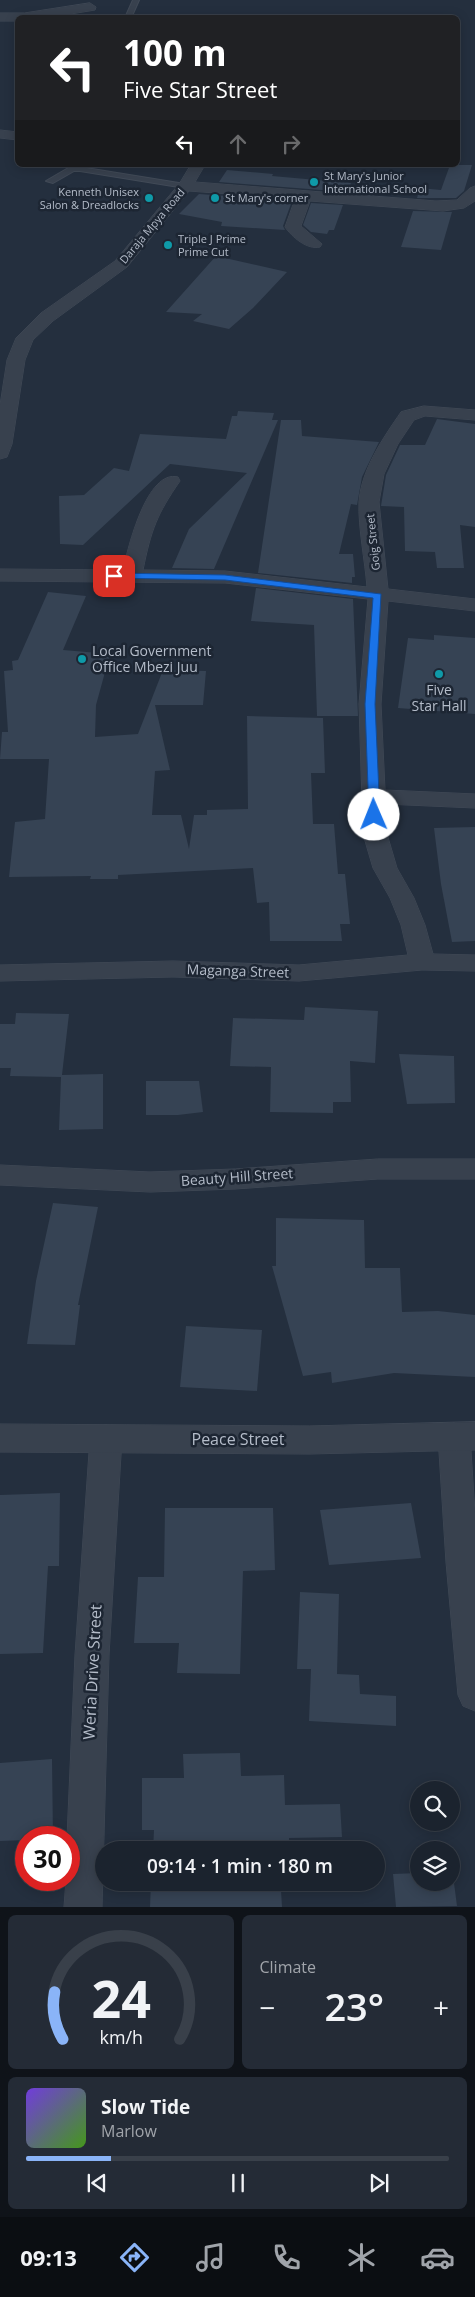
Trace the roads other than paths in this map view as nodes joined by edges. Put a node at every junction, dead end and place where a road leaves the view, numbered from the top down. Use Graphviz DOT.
graph roads {
  1 [pos="136,0"];
  2 [pos="90,7"];
  3 [pos="37,15"];
  4 [pos="129,15"];
  5 [pos="0,17"];
  6 [pos="15,17"];
  7 [pos="0,135"];
  8 [pos="15,136"];
  9 [pos="197,167"];
  10 [pos="50,182"];
  11 [pos="185,186"];
  12 [pos="304,194"];
  13 [pos="471,196"];
  14 [pos="475,218"];
  15 [pos="314,244"];
  16 [pos="475,415"];
  17 [pos="0,453"];
  18 [pos="172,481"];
  19 [pos="0,575"];
  20 [pos="132,576"];
  21 [pos="378,596"];
  22 [pos="475,605"];
  23 [pos="374,797"];
  24 [pos="475,801"];
  25 [pos="422,962"];
  26 [pos="475,963"];
  27 [pos="0,973"];
  28 [pos="475,1169"];
  29 [pos="0,1175"];
  30 [pos="464,1436"];
  31 [pos="0,1438"];
  32 [pos="106,1438"];
  33 [pos="475,1695"];
  34 [pos="83,1907"];
  1 -- 4 [label="lane"];
  2 -- 3 [label="street"];
  5 -- 6 [label="street"];
  7 -- 8 [label="street"];
  9 -- 11 [label="street"];
  10 -- 11 [label="lane"];
  11 -- 12 [label="street, Daraja Mpya Road"];
  11 -- 17 [label="street, Daraja Mpya Road"];
  12 -- 13 [label="street, Daraja Mpya Road"];
  12 -- 15 [label="street"];
  13 -- 14 [label="street"];
  16 -- 21 [label="street, Goig Street"];
  18 -- 20 [label="street"];
  19 -- 20 [label="street"];
  20 -- 21 [label="street"];
  21 -- 22 [label="street"];
  21 -- 23 [label="street"];
  23 -- 24 [label="street"];
  23 -- 25 [label="street"];
  25 -- 26 [label="street, Maganga Street"];
  25 -- 27 [label="street, Maganga Street"];
  28 -- 29 [label="street, Beauty Hill Street"];
  30 -- 32 [label="street, Peace Street"];
  30 -- 33 [label="street"];
  31 -- 32 [label="street, Peace Street"];
  32 -- 34 [label="street, Weria Drive Street"];
}
